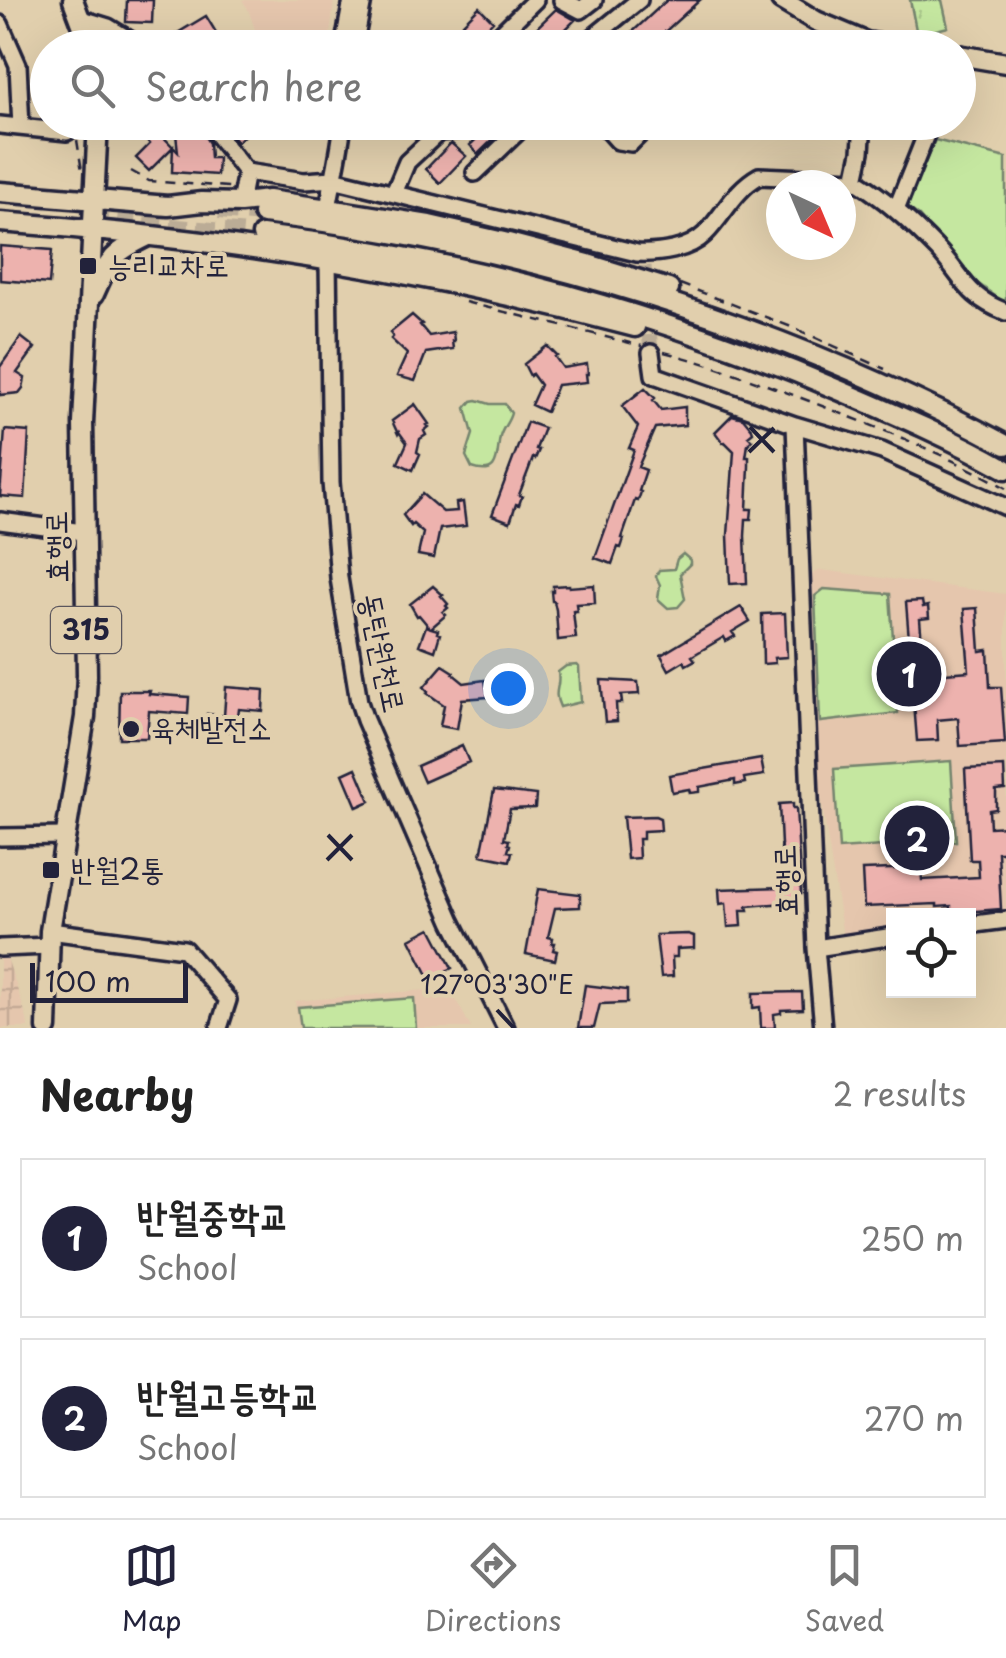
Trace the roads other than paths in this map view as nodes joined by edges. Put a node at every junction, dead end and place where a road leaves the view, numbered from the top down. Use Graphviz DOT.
graph roads {
  1 [pos="73,0"];
  2 [pos="352,0"];
  3 [pos="363,0"];
  4 [pos="535,0"];
  5 [pos="562,0"];
  6 [pos="594,0"];
  7 [pos="638,0"];
  8 [pos="781,0"];
  9 [pos="82,19"];
  10 [pos="0,24"];
  11 [pos="85,30"];
  12 [pos="113,30"];
  13 [pos="346,30"];
  14 [pos="357,30"];
  15 [pos="504,30"];
  16 [pos="602,30"];
  17 [pos="833,30"];
  18 [pos="976,58"];
  19 [pos="1006,63"];
  20 [pos="0,125"];
  21 [pos="21,127"];
  22 [pos="30,128"];
  23 [pos="97,140"];
  24 [pos="221,140"];
  25 [pos="330,140"];
  26 [pos="340,140"];
  27 [pos="427,140"];
  28 [pos="509,140"];
  29 [pos="861,140"];
  30 [pos="924,140"];
  31 [pos="246,172"];
  32 [pos="333,173"];
  33 [pos="475,173"];
  34 [pos="856,175"];
  35 [pos="766,176"];
  36 [pos="856,181"];
  37 [pos="0,192"];
  38 [pos="394,193"];
  39 [pos="95,200"];
  40 [pos="240,203"];
  41 [pos="168,206"];
  42 [pos="328,209"];
  43 [pos="896,210"];
  44 [pos="263,214"];
  45 [pos="0,222"];
  46 [pos="94,228"];
  47 [pos="262,235"];
  48 [pos="157,236"];
  49 [pos="328,260"];
  50 [pos="89,304"];
  51 [pos="1006,312"];
  52 [pos="711,316"];
  53 [pos="706,337"];
  54 [pos="652,353"];
  55 [pos="795,424"];
  56 [pos="1006,445"];
  57 [pos="1006,469"];
  58 [pos="1006,507"];
  59 [pos="0,522"];
  60 [pos="83,532"];
  61 [pos="66,836"];
  62 [pos="0,837"];
  63 [pos="1006,920"];
  64 [pos="976,925"];
  65 [pos="886,937"];
  66 [pos="50,938"];
  67 [pos="0,948"];
  68 [pos="816,948"];
  69 [pos="48,1028"];
  70 [pos="219,1028"];
  71 [pos="506,1028"];
  72 [pos="823,1028"];
  1 -- 9 [label="main road"];
  2 -- 13 [label="street"];
  3 -- 14 [label="street"];
  4 -- 15 [label="street"];
  5 -- 6 [label="street"];
  7 -- 16 [label="street"];
  8 -- 17 [label="main road"];
  9 -- 11 [label="main road"];
  9 -- 12 [label="street"];
  10 -- 21 [label="street"];
  18 -- 19 [label="main road"];
  20 -- 21 [label="street"];
  21 -- 22 [label="street"];
  23 -- 39 [label="main road, 효행로"];
  24 -- 31 [label="street"];
  25 -- 32 [label="street"];
  26 -- 32 [label="street"];
  27 -- 38 [label="street"];
  28 -- 33 [label="street"];
  29 -- 34 [label="street"];
  30 -- 43 [label="street"];
  31 -- 32 [label="street"];
  31 -- 40 [label="street"];
  32 -- 38 [label="street"];
  32 -- 42 [label="street"];
  35 -- 38 [label="street"];
  36 -- 43 [label="street"];
  37 -- 39 [label="main road"];
  39 -- 41 [label="main road"];
  39 -- 46 [label="main road, 효행로"];
  40 -- 41 [label="main road"];
  40 -- 42 [label="main road"];
  41 -- 48 [label="main road"];
  42 -- 52 [label="main road"];
  43 -- 51 [label="street"];
  44 -- 52 [label="main road"];
  45 -- 46 [label="main road"];
  46 -- 48 [label="main road"];
  46 -- 50 [label="main road, 효행로 / 315"];
  47 -- 53 [label="main road"];
  48 -- 49 [label="main road"];
  48 -- 50 [label="main road"];
  49 -- 53 [label="main road"];
  49 -- 71 [label="street, 동탄원천로"];
  50 -- 60 [label="main road, 효행로 / 315"];
  52 -- 56 [label="main road"];
  53 -- 57 [label="main road"];
  54 -- 55 [label="street"];
  55 -- 58 [label="street"];
  55 -- 68 [label="street, 효행로"];
  59 -- 60 [label="street"];
  60 -- 61 [label="main road, 효행로 / 315"];
  61 -- 62 [label="street"];
  61 -- 66 [label="main road, 효행로 / 315"];
  63 -- 64 [label="street"];
  65 -- 68 [label="street"];
  66 -- 67 [label="street"];
  66 -- 69 [label="main road, 효행로 / 315"];
  66 -- 70 [label="street"];
  68 -- 72 [label="street, 효행로"];
}
